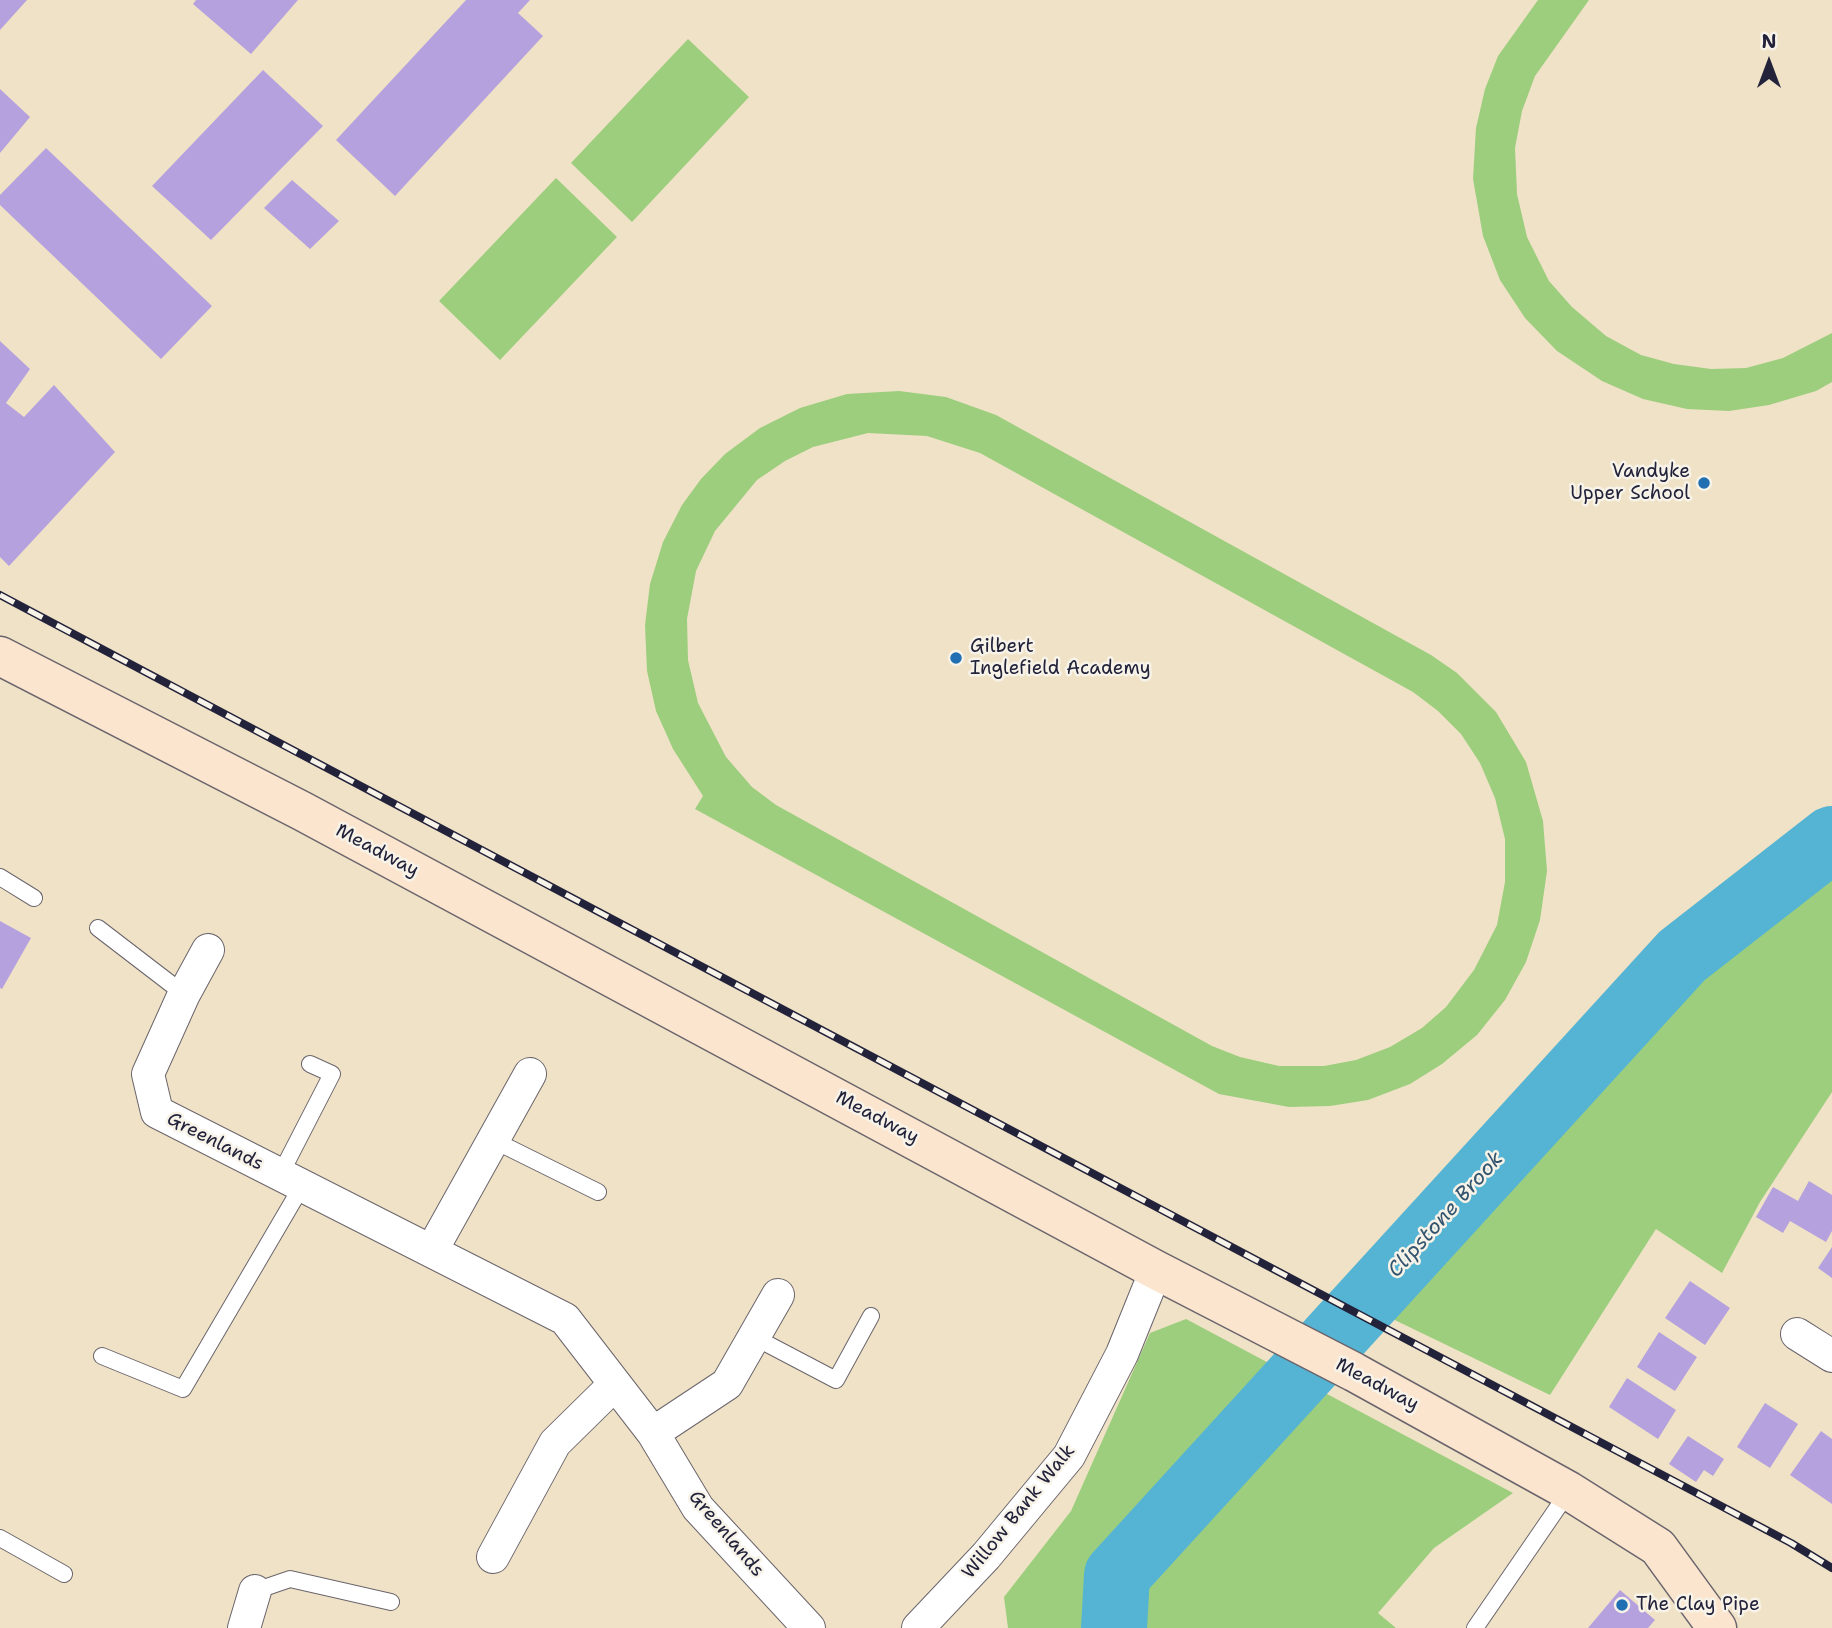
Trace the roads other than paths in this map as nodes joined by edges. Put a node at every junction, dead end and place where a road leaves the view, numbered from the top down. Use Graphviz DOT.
graph roads {
  1 [pos="1,658"];
  2 [pos="0,877"];
  3 [pos="34,898"];
  4 [pos="98,928"];
  5 [pos="208,950"];
  6 [pos="184,993"];
  7 [pos="310,1064"];
  8 [pos="530,1074"];
  9 [pos="493,1140"];
  10 [pos="291,1181"];
  11 [pos="598,1192"];
  12 [pos="432,1250"];
  13 [pos="1156,1270"];
  14 [pos="778,1295"];
  15 [pos="872,1316"];
  16 [pos="1797,1334"];
  17 [pos="756,1338"];
  18 [pos="102,1356"];
  19 [pos="1832,1356"];
  20 [pos="614,1385"];
  21 [pos="653,1433"];
  22 [pos="1569,1491"];
  23 [pos="0,1538"];
  24 [pos="493,1557"];
  25 [pos="64,1574"];
  26 [pos="255,1591"];
  27 [pos="391,1602"];
  28 [pos="244,1628"];
  29 [pos="809,1628"];
  30 [pos="918,1628"];
  31 [pos="1475,1628"];
  32 [pos="1717,1628"];
  1 -- 13 [label="street, Meadway"];
  2 -- 3 [label="lane"];
  4 -- 6 [label="lane"];
  5 -- 6 [label="street, Greenlands"];
  6 -- 10 [label="street, Greenlands"];
  7 -- 10 [label="lane"];
  8 -- 9 [label="street"];
  9 -- 11 [label="lane"];
  9 -- 12 [label="street"];
  10 -- 12 [label="street, Greenlands"];
  10 -- 18 [label="lane"];
  12 -- 20 [label="street, Greenlands"];
  13 -- 22 [label="street, Meadway"];
  13 -- 30 [label="street, Willow Bank Walk"];
  14 -- 17 [label="street"];
  15 -- 17 [label="lane"];
  16 -- 19 [label="street"];
  17 -- 21 [label="street"];
  20 -- 21 [label="street, Greenlands"];
  20 -- 24 [label="street"];
  21 -- 29 [label="street, Greenlands"];
  22 -- 31 [label="lane"];
  22 -- 32 [label="street, Meadway"];
  23 -- 25 [label="lane"];
  26 -- 27 [label="lane"];
  26 -- 28 [label="street"];
}
